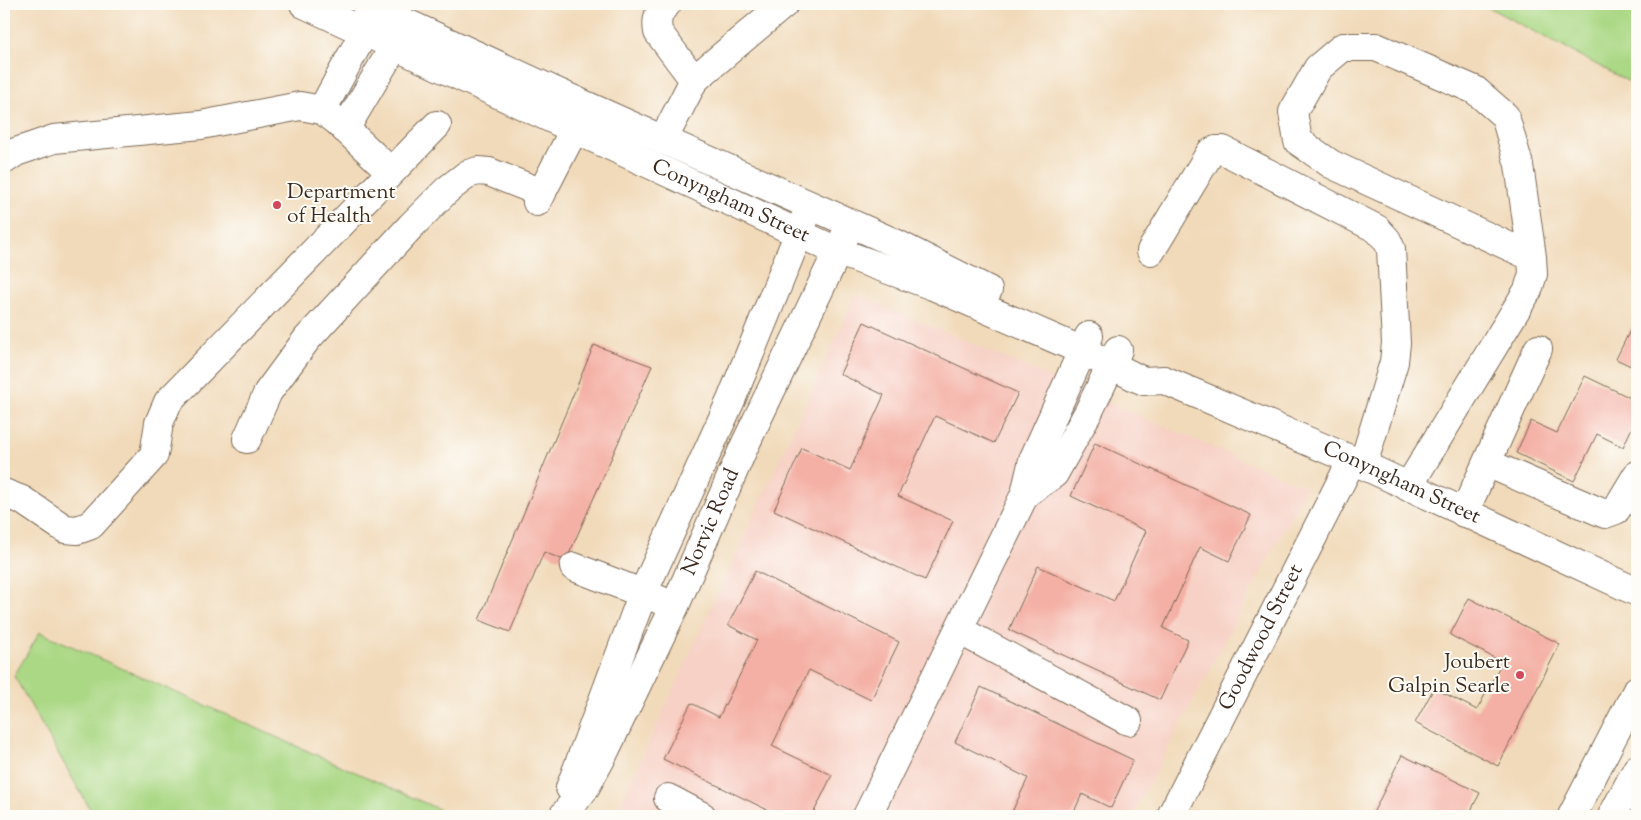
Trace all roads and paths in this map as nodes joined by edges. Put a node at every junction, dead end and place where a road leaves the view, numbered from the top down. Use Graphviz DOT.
graph roads {
  1 [pos="304,4"];
  2 [pos="667,4"];
  3 [pos="784,4"];
  4 [pos="372,12"];
  5 [pos="402,23"];
  6 [pos="694,80"];
  7 [pos="322,110"];
  8 [pos="580,118"];
  9 [pos="437,125"];
  10 [pos="346,129"];
  11 [pos="663,140"];
  12 [pos="4,160"];
  13 [pos="391,172"];
  14 [pos="809,207"];
  15 [pos="850,225"];
  16 [pos="800,234"];
  17 [pos="1151,251"];
  18 [pos="839,252"];
  19 [pos="1532,257"];
  20 [pos="1086,344"];
  21 [pos="1538,349"];
  22 [pos="1115,358"];
  23 [pos="247,439"];
  24 [pos="1358,463"];
  25 [pos="1487,463"];
  26 [pos="1637,475"];
  27 [pos="1408,487"];
  28 [pos="4,493"];
  29 [pos="1026,494"];
  30 [pos="1464,513"];
  31 [pos="574,567"];
  32 [pos="1637,592"];
  33 [pos="643,593"];
  34 [pos="675,606"];
  35 [pos="959,630"];
  36 [pos="1637,690"];
  37 [pos="1128,721"];
  38 [pos="1637,769"];
  39 [pos="668,798"];
  40 [pos="564,815"];
  41 [pos="702,816"];
  42 [pos="867,816"];
  43 [pos="1171,816"];
  44 [pos="1572,816"];
  45 [pos="1612,816"];
  1 -- 4 [label="street, Conyngham Street"];
  2 -- 6 [label="street"];
  3 -- 6 [label="street"];
  4 -- 5 [label="street, Conyngham Street"];
  4 -- 7 [label="street"];
  5 -- 8 [label="street, Conyngham Street"];
  5 -- 10 [label="street"];
  6 -- 11 [label="street"];
  7 -- 10 [label="street"];
  7 -- 12 [label="street"];
  8 -- 11 [label="street, Conyngham Street"];
  8 -- 16 [label="street, Conyngham Street"];
  8 -- 23 [label="street"];
  9 -- 13 [label="street"];
  10 -- 13 [label="street"];
  11 -- 14 [label="street, Conyngham Street"];
  13 -- 28 [label="street"];
  14 -- 15 [label="street, Conyngham Street"];
  14 -- 16 [label="street, Norvic Road"];
  15 -- 18 [label="street, Norvic Road"];
  15 -- 20 [label="street, Conyngham Street"];
  16 -- 18 [label="street, Conyngham Street"];
  16 -- 33 [label="street, Norvic Road"];
  17 -- 24 [label="street, Goodwood Street"];
  18 -- 20 [label="street, Conyngham Street"];
  18 -- 34 [label="street, Norvic Road"];
  19 -- 19 [label="street"];
  19 -- 27 [label="street"];
  20 -- 22 [label="street, Conyngham Street"];
  20 -- 29 [label="street"];
  21 -- 25 [label="street"];
  22 -- 24 [label="street, Conyngham Street"];
  22 -- 29 [label="street"];
  24 -- 27 [label="street, Conyngham Street"];
  24 -- 43 [label="street, Goodwood Street"];
  25 -- 26 [label="street"];
  25 -- 30 [label="street"];
  27 -- 30 [label="street, Conyngham Street"];
  29 -- 35 [label="street"];
  30 -- 32 [label="street, Conyngham Street"];
  31 -- 33 [label="street"];
  33 -- 34 [label="street"];
  33 -- 40 [label="street, Norvic Road"];
  34 -- 40 [label="street, Norvic Road"];
  35 -- 37 [label="street"];
  35 -- 42 [label="street"];
  36 -- 44 [label="street"];
  38 -- 45 [label="street"];
  39 -- 41 [label="street"];
}
